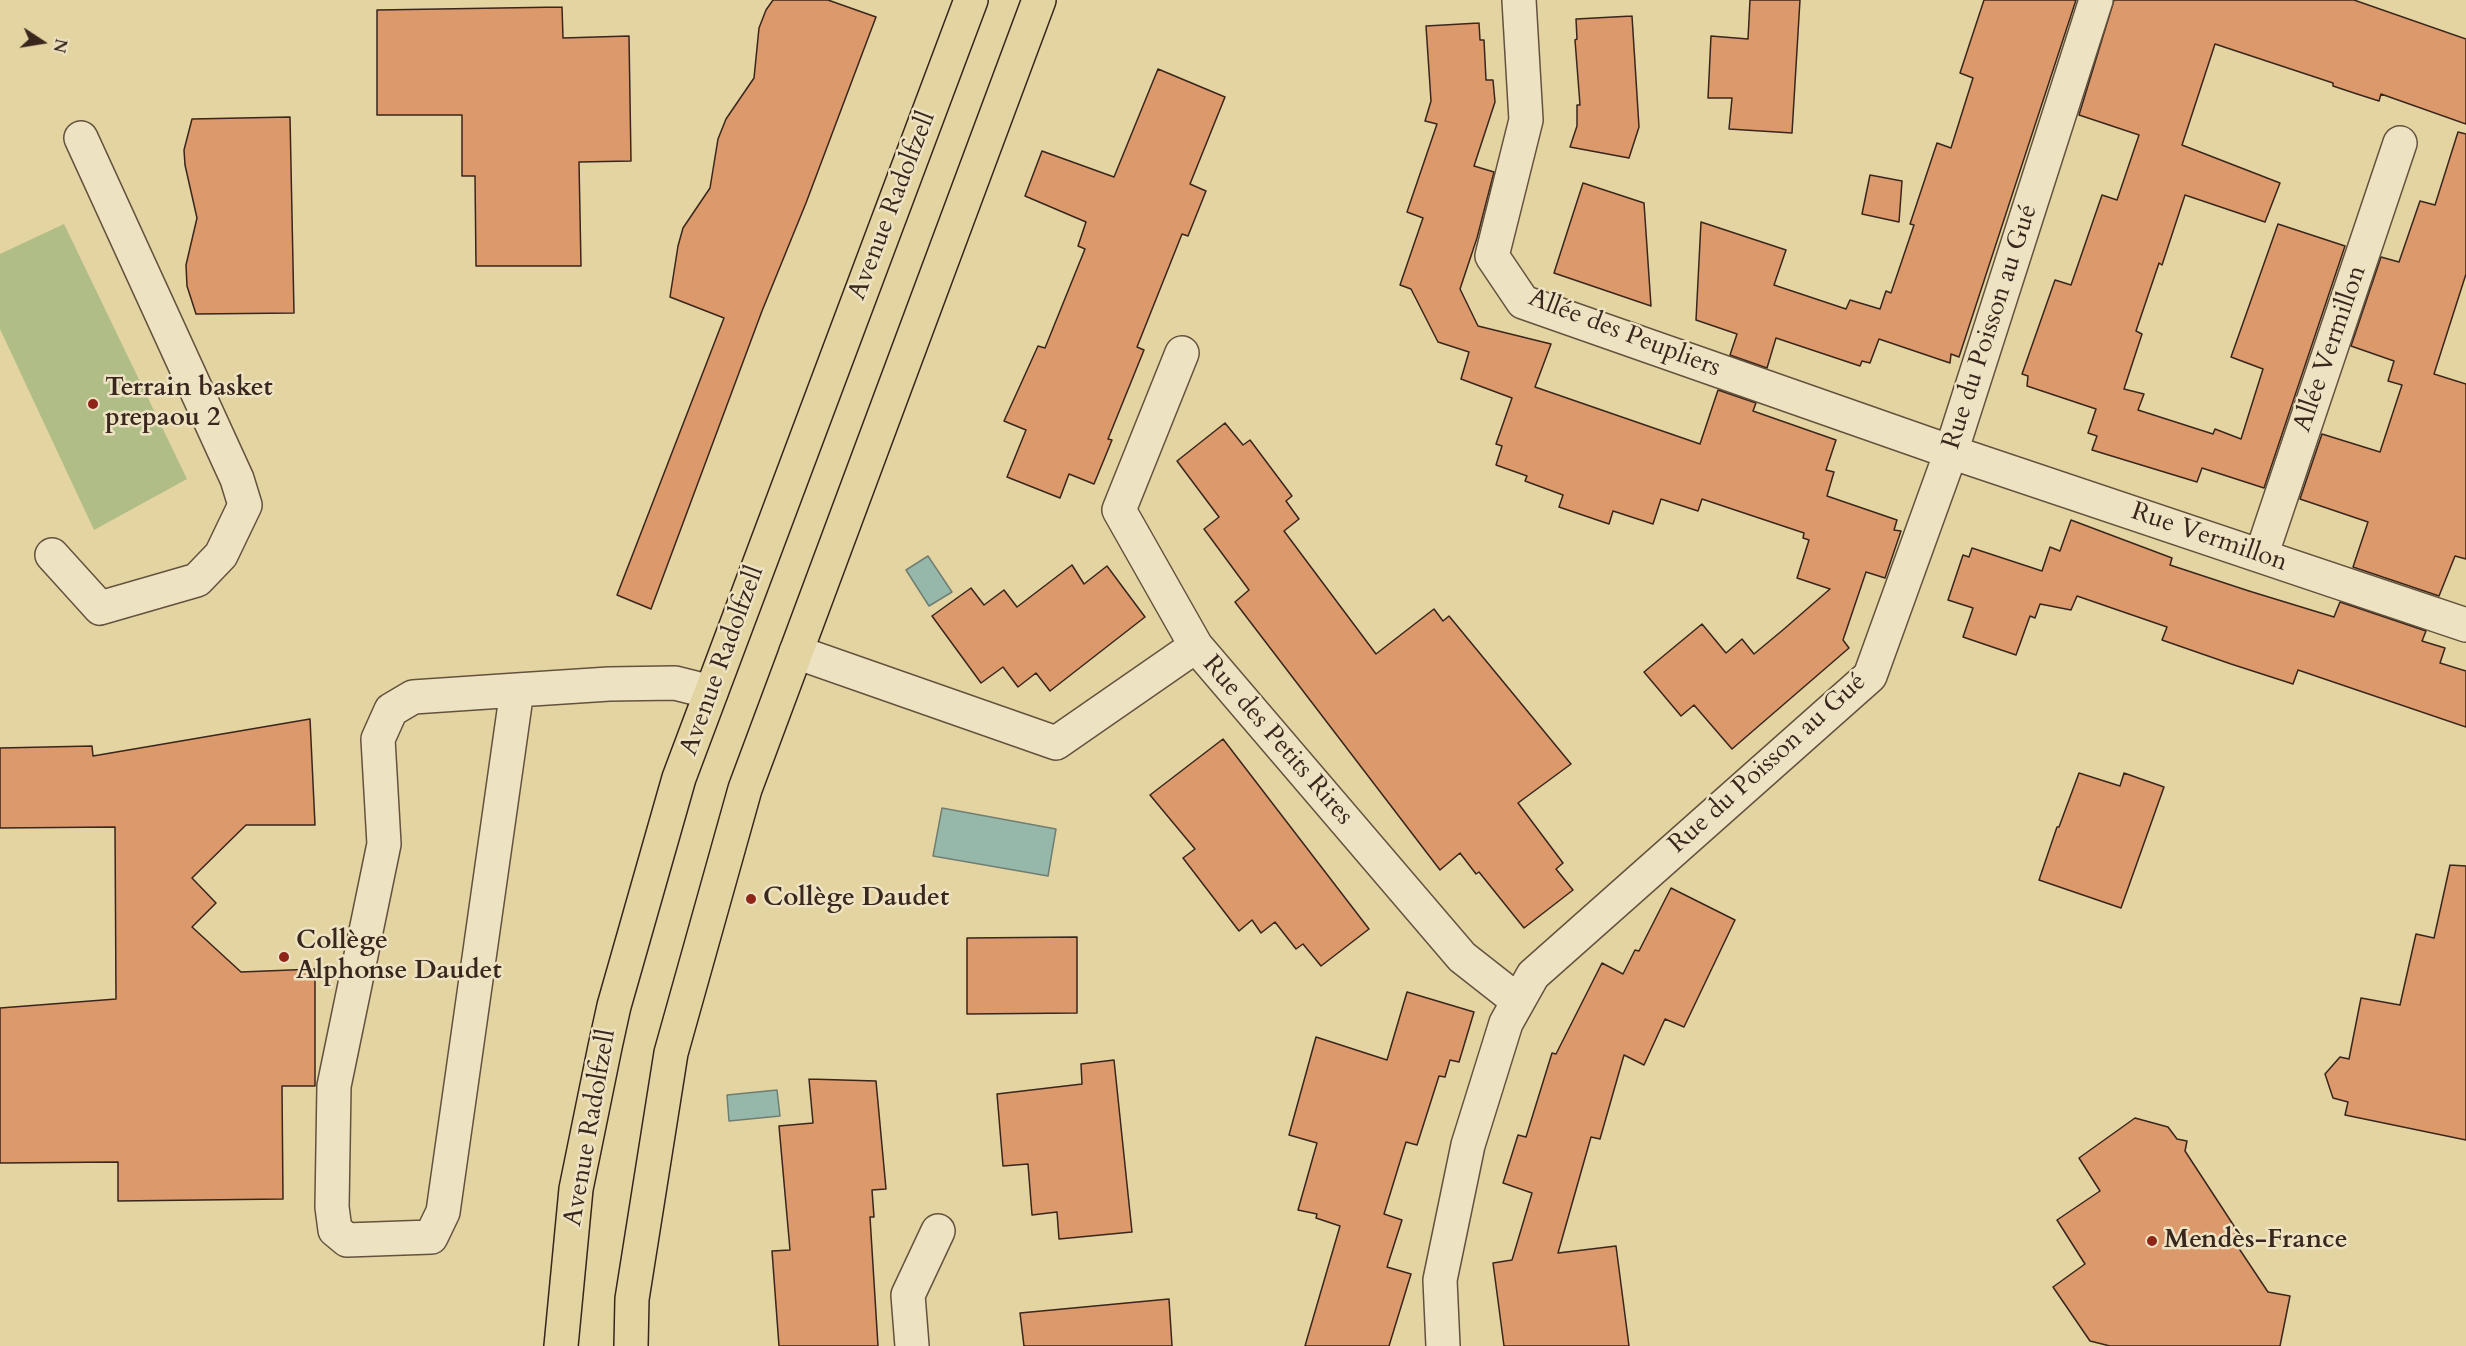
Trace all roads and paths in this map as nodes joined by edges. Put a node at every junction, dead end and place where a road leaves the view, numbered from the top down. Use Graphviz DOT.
graph roads {
  1 [pos="970,0"];
  2 [pos="1039,0"];
  3 [pos="1519,0"];
  4 [pos="2096,0"];
  5 [pos="81,138"];
  6 [pos="2400,142"];
  7 [pos="1182,353"];
  8 [pos="1951,452"];
  9 [pos="52,555"];
  10 [pos="2261,556"];
  11 [pos="2466,625"];
  12 [pos="1196,646"];
  13 [pos="796,652"];
  14 [pos="517,690"];
  15 [pos="711,692"];
  16 [pos="1518,1001"];
  17 [pos="938,1231"];
  18 [pos="561,1346"];
  19 [pos="632,1346"];
  20 [pos="912,1346"];
  21 [pos="1443,1346"];
  1 -- 15 [label="main road, Avenue Radolfzell"];
  2 -- 13 [label="main road"];
  3 -- 8 [label="street, Allée des Peupliers"];
  4 -- 8 [label="street, Rue du Poisson au Gué"];
  5 -- 9 [label="street"];
  6 -- 10 [label="street, Allée Vermillon"];
  7 -- 12 [label="street"];
  8 -- 10 [label="street, Rue Vermillon"];
  8 -- 16 [label="street, Rue du Poisson au Gué"];
  10 -- 11 [label="street, Rue Vermillon"];
  12 -- 13 [label="street, Rue des Petits Rires"];
  12 -- 16 [label="street, Rue des Petits Rires"];
  13 -- 19 [label="main road"];
  14 -- 14 [label="street"];
  14 -- 15 [label="street"];
  15 -- 18 [label="main road, Avenue Radolfzell"];
  16 -- 21 [label="street, Rue du Poisson au Gué"];
  17 -- 20 [label="street"];
}
